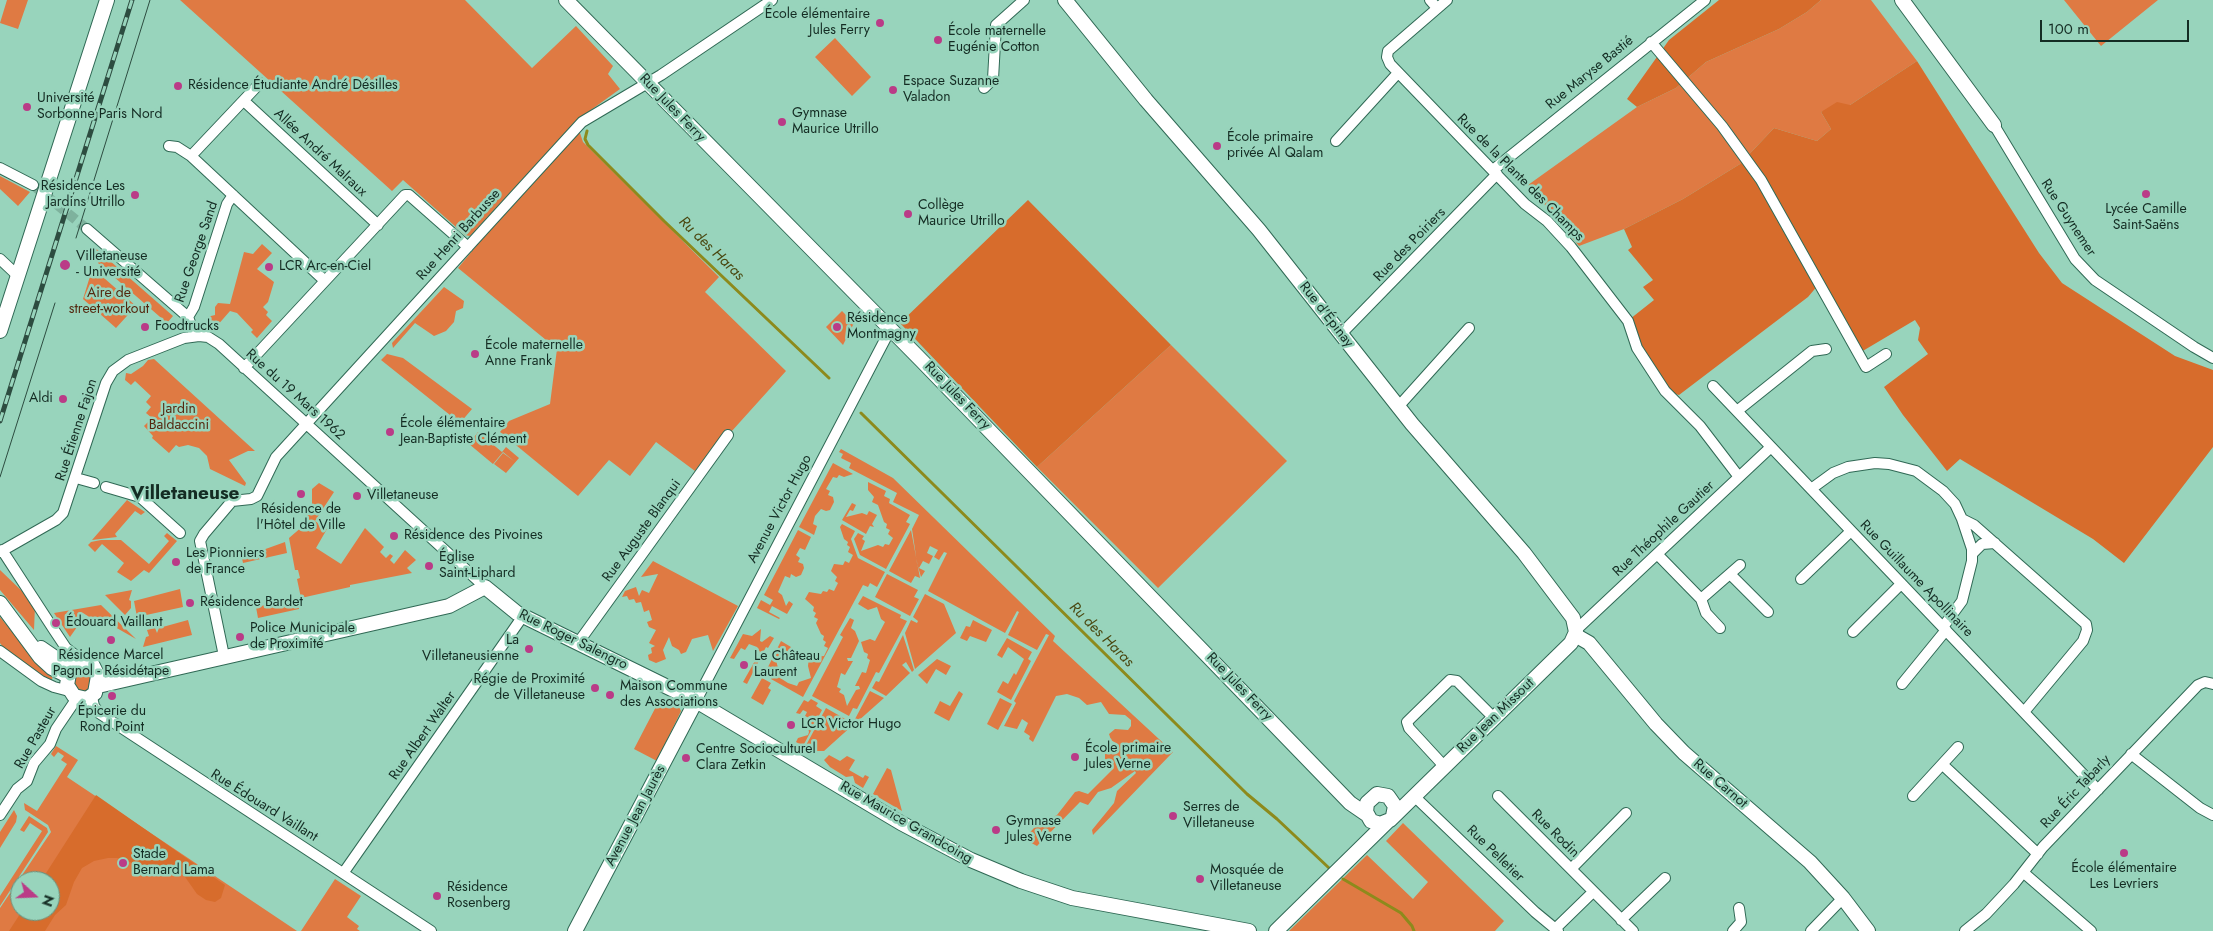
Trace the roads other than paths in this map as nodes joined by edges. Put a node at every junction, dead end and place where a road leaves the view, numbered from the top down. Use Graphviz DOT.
graph roads {
  1 [pos="107,0"];
  2 [pos="566,0"];
  3 [pos="772,0"];
  4 [pos="1024,0"];
  5 [pos="1065,0"];
  6 [pos="1447,0"];
  7 [pos="1706,0"];
  8 [pos="1902,0"];
  9 [pos="1434,4"];
  10 [pos="1651,42"];
  11 [pos="1397,74"];
  12 [pos="647,82"];
  13 [pos="260,83"];
  14 [pos="984,88"];
  15 [pos="244,100"];
  16 [pos="1994,125"];
  17 [pos="1336,141"];
  18 [pos="169,146"];
  19 [pos="191,156"];
  20 [pos="0,168"];
  21 [pos="1495,172"];
  22 [pos="33,185"];
  23 [pos="233,195"];
  24 [pos="378,225"];
  25 [pos="87,229"];
  26 [pos="468,246"];
  27 [pos="0,259"];
  28 [pos="18,276"];
  29 [pos="325,281"];
  30 [pos="188,318"];
  31 [pos="1469,328"];
  32 [pos="890,330"];
  33 [pos="0,332"];
  34 [pos="1341,334"];
  35 [pos="195,336"];
  36 [pos="1826,349"];
  37 [pos="1886,354"];
  38 [pos="2213,358"];
  39 [pos="244,368"];
  40 [pos="1713,386"];
  41 [pos="1398,407"];
  42 [pos="1737,411"];
  43 [pos="306,424"];
  44 [pos="728,435"];
  45 [pos="1771,447"];
  46 [pos="1739,477"];
  47 [pos="76,478"];
  48 [pos="94,483"];
  49 [pos="106,487"];
  50 [pos="1811,489"];
  51 [pos="1962,518"];
  52 [pos="1851,531"];
  53 [pos="180,533"];
  54 [pos="1995,544"];
  55 [pos="1,551"];
  56 [pos="1657,554"];
  57 [pos="1972,554"];
  58 [pos="1740,566"];
  59 [pos="1730,574"];
  60 [pos="1801,579"];
  61 [pos="1901,584"];
  62 [pos="485,587"];
  63 [pos="1701,598"];
  64 [pos="0,603"];
  65 [pos="1768,612"];
  66 [pos="524,616"];
  67 [pos="1720,628"];
  68 [pos="1944,628"];
  69 [pos="1853,632"];
  70 [pos="1576,633"];
  71 [pos="578,643"];
  72 [pos="0,651"];
  73 [pos="224,656"];
  74 [pos="73,667"];
  75 [pos="96,670"];
  76 [pos="134,677"];
  77 [pos="1902,684"];
  78 [pos="2213,684"];
  79 [pos="95,691"];
  80 [pos="73,694"];
  81 [pos="696,701"];
  82 [pos="2024,712"];
  83 [pos="1494,718"];
  84 [pos="1958,747"];
  85 [pos="2131,754"];
  86 [pos="1943,765"];
  87 [pos="1444,766"];
  88 [pos="2098,790"];
  89 [pos="1344,796"];
  90 [pos="1414,796"];
  91 [pos="1498,796"];
  92 [pos="1913,796"];
  93 [pos="1390,797"];
  94 [pos="1370,798"];
  95 [pos="1626,813"];
  96 [pos="0,815"];
  97 [pos="2213,815"];
  98 [pos="1380,819"];
  99 [pos="2038,854"];
  100 [pos="1571,869"];
  101 [pos="344,872"];
  102 [pos="2024,873"];
  103 [pos="1665,878"];
  104 [pos="1593,892"];
  105 [pos="1843,898"];
  106 [pos="1739,908"];
  107 [pos="1621,920"];
  108 [pos="1557,930"];
  109 [pos="431,931"];
  110 [pos="575,931"];
  111 [pos="1249,931"];
  112 [pos="1276,931"];
  113 [pos="1633,931"];
  114 [pos="1733,931"];
  115 [pos="1811,931"];
  116 [pos="1868,931"];
  117 [pos="1965,931"];
  118 [pos="2091,931"];
  1 -- 28 [label="street"];
  2 -- 12 [label="street, Rue Jules Ferry"];
  3 -- 12 [label="street, Rue Henri Barbusse"];
  4 -- 14 [label="street"];
  5 -- 34 [label="street, Rue d'Épinay"];
  6 -- 9 [label="street"];
  7 -- 10 [label="street, Rue Maryse Bastié"];
  8 -- 16 [label="street"];
  9 -- 11 [label="street, Rue de la Plante des Champs"];
  10 -- 21 [label="street, Rue Maryse Bastié"];
  10 -- 37 [label="street"];
  11 -- 17 [label="street"];
  11 -- 21 [label="street, Rue de la Plante des Champs"];
  12 -- 26 [label="street, Rue Henri Barbusse"];
  12 -- 32 [label="street, Rue Jules Ferry"];
  13 -- 15 [label="street"];
  15 -- 19 [label="street"];
  15 -- 24 [label="street, Allée André Malraux"];
  16 -- 38 [label="street, Rue Guynemer"];
  18 -- 19 [label="street"];
  19 -- 23 [label="street"];
  20 -- 22 [label="street"];
  21 -- 34 [label="street, Rue des Poiriers"];
  21 -- 46 [label="street, Rue de la Plante des Champs"];
  23 -- 29 [label="street"];
  23 -- 30 [label="street, Rue George Sand"];
  24 -- 26 [label="street"];
  24 -- 29 [label="street"];
  25 -- 30 [label="street"];
  26 -- 43 [label="street, Rue Henri Barbusse"];
  27 -- 28 [label="street"];
  28 -- 33 [label="street"];
  29 -- 39 [label="street"];
  30 -- 35 [label="street"];
  31 -- 41 [label="street"];
  32 -- 81 [label="street, Avenue Victor Hugo"];
  32 -- 89 [label="street, Rue Jules Ferry"];
  34 -- 41 [label="street, Rue d'Épinay"];
  35 -- 39 [label="street, Rue du 19 Mars 1962"];
  35 -- 47 [label="street, Rue Étienne Fajon"];
  36 -- 42 [label="street"];
  39 -- 43 [label="street, Rue du 19 Mars 1962"];
  40 -- 42 [label="street, Rue Guillaume Apollinaire"];
  41 -- 70 [label="street, Rue d'Épinay"];
  42 -- 45 [label="street, Rue Guillaume Apollinaire"];
  43 -- 62 [label="street, Rue du 19 Mars 1962"];
  43 -- 73 [label="street, Rue Henri Barbusse"];
  44 -- 71 [label="street, Rue Auguste Blanqui"];
  45 -- 46 [label="street, Rue Théophile Gautier"];
  45 -- 50 [label="street, Rue Guillaume Apollinaire"];
  46 -- 56 [label="street, Rue Théophile Gautier"];
  47 -- 48 [label="street"];
  47 -- 55 [label="street, Rue Étienne Fajon"];
  49 -- 53 [label="street"];
  50 -- 51 [label="street"];
  50 -- 52 [label="street, Rue Guillaume Apollinaire"];
  51 -- 54 [label="street"];
  51 -- 57 [label="street"];
  52 -- 60 [label="street"];
  52 -- 61 [label="street, Rue Guillaume Apollinaire"];
  54 -- 57 [label="street"];
  54 -- 82 [label="street"];
  55 -- 74 [label="street"];
  56 -- 63 [label="street"];
  56 -- 70 [label="street, Rue Théophile Gautier"];
  57 -- 68 [label="street"];
  58 -- 59 [label="street"];
  59 -- 63 [label="street"];
  59 -- 65 [label="street"];
  61 -- 68 [label="street, Rue Guillaume Apollinaire"];
  61 -- 69 [label="street"];
  62 -- 66 [label="street, Rue Roger Salengro"];
  62 -- 73 [label="street"];
  63 -- 67 [label="street"];
  64 -- 74 [label="street"];
  66 -- 71 [label="street, Rue Roger Salengro"];
  66 -- 101 [label="street, Rue Albert Walter"];
  68 -- 77 [label="street"];
  68 -- 82 [label="street, Rue Guillaume Apollinaire"];
  70 -- 83 [label="street, Rue Jean Missout"];
  70 -- 105 [label="street, Rue Carnot"];
  71 -- 81 [label="street, Rue Roger Salengro"];
  72 -- 80 [label="street"];
  73 -- 76 [label="street"];
  74 -- 75 [label="street"];
  74 -- 80 [label="street"];
  75 -- 76 [label="street"];
  75 -- 79 [label="street"];
  76 -- 79 [label="street"];
  78 -- 85 [label="street, Rue Éric Tabarly"];
  79 -- 80 [label="street"];
  79 -- 101 [label="street, Rue Édouard Vaillant"];
  80 -- 96 [label="street, Rue Pasteur"];
  81 -- 110 [label="street, Avenue Jean Jaurès"];
  81 -- 111 [label="street, Rue Maurice Grandcoing"];
  82 -- 88 [label="street, Rue Guillaume Apollinaire"];
  83 -- 87 [label="street, Rue Jean Missout"];
  83 -- 87 [label="street"];
  84 -- 86 [label="street"];
  85 -- 88 [label="street, Rue Éric Tabarly"];
  85 -- 97 [label="street"];
  86 -- 92 [label="street"];
  86 -- 99 [label="street"];
  87 -- 90 [label="street, Rue Jean Missout"];
  88 -- 99 [label="street, Rue Éric Tabarly"];
  89 -- 94 [label="street"];
  89 -- 98 [label="street, Rue Jules Ferry"];
  90 -- 93 [label="street"];
  90 -- 98 [label="street, Rue Jean Missout"];
  90 -- 108 [label="street, Rue Pelletier"];
  91 -- 100 [label="street, Rue Rodin"];
  93 -- 94 [label="street"];
  93 -- 98 [label="street"];
  94 -- 98 [label="street"];
  95 -- 100 [label="street"];
  98 -- 112 [label="street, Rue Jean Missout"];
  99 -- 102 [label="street, Rue Éric Tabarly"];
  100 -- 104 [label="street, Rue Rodin"];
  101 -- 109 [label="street, Rue Édouard Vaillant"];
  102 -- 117 [label="street, Rue Éric Tabarly"];
  102 -- 118 [label="street"];
  103 -- 107 [label="street"];
  104 -- 107 [label="street, Rue Rodin"];
  104 -- 108 [label="street"];
  105 -- 115 [label="street"];
  105 -- 116 [label="street, Rue Carnot"];
  106 -- 114 [label="street"];
  107 -- 113 [label="street, Rue Rodin"];
}
